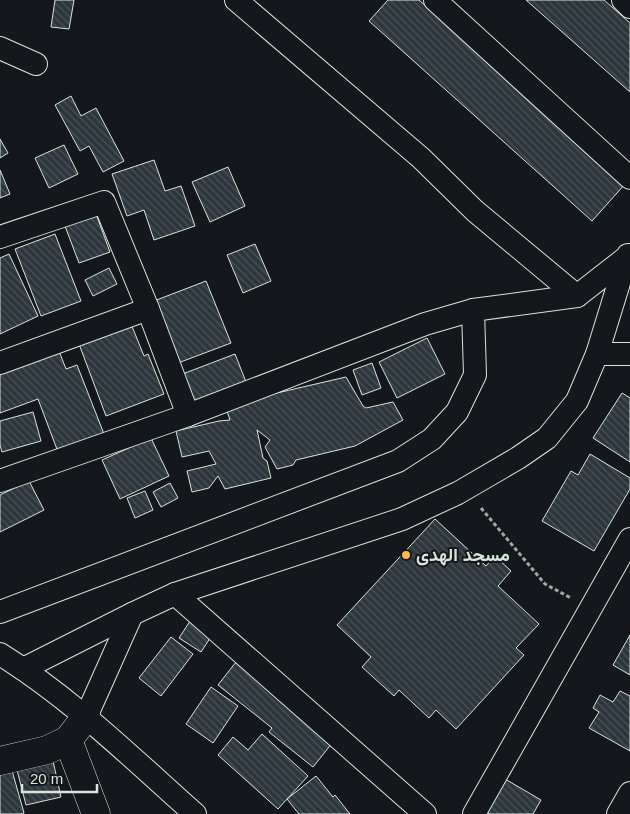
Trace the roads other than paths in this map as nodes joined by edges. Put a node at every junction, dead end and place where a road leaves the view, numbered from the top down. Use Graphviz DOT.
graph roads {
  1 [pos="236,0"];
  2 [pos="435,0"];
  3 [pos="623,0"];
  4 [pos="630,7"];
  5 [pos="0,48"];
  6 [pos="36,64"];
  7 [pos="630,178"];
  8 [pos="0,237"];
  9 [pos="629,254"];
  10 [pos="577,296"];
  11 [pos="148,309"];
  12 [pos="473,310"];
  13 [pos="597,354"];
  14 [pos="630,354"];
  15 [pos="0,363"];
  16 [pos="188,415"];
  17 [pos="0,481"];
  18 [pos="630,539"];
  19 [pos="623,568"];
  20 [pos="175,594"];
  21 [pos="0,612"];
  22 [pos="132,614"];
  23 [pos="0,654"];
  24 [pos="23,669"];
  25 [pos="86,718"];
  26 [pos="68,740"];
  27 [pos="0,761"];
  28 [pos="630,793"];
  29 [pos="96,814"];
  30 [pos="195,814"];
  31 [pos="425,814"];
  32 [pos="474,814"];
  33 [pos="618,814"];
  1 -- 10 [label="street"];
  2 -- 7 [label="street"];
  3 -- 4 [label="street"];
  5 -- 6 [label="street"];
  8 -- 11 [label="street"];
  9 -- 10 [label="street"];
  9 -- 13 [label="street"];
  10 -- 12 [label="street"];
  11 -- 15 [label="street"];
  11 -- 16 [label="street"];
  12 -- 16 [label="street"];
  12 -- 21 [label="street"];
  13 -- 14 [label="street"];
  13 -- 20 [label="street"];
  16 -- 17 [label="street"];
  18 -- 19 [label="street"];
  19 -- 32 [label="street"];
  20 -- 22 [label="street"];
  20 -- 31 [label="street"];
  22 -- 24 [label="street"];
  22 -- 25 [label="street"];
  23 -- 24 [label="street"];
  24 -- 25 [label="street"];
  25 -- 26 [label="street"];
  25 -- 30 [label="street"];
  26 -- 27 [label="street"];
  26 -- 29 [label="street"];
  28 -- 33 [label="street"];
}
